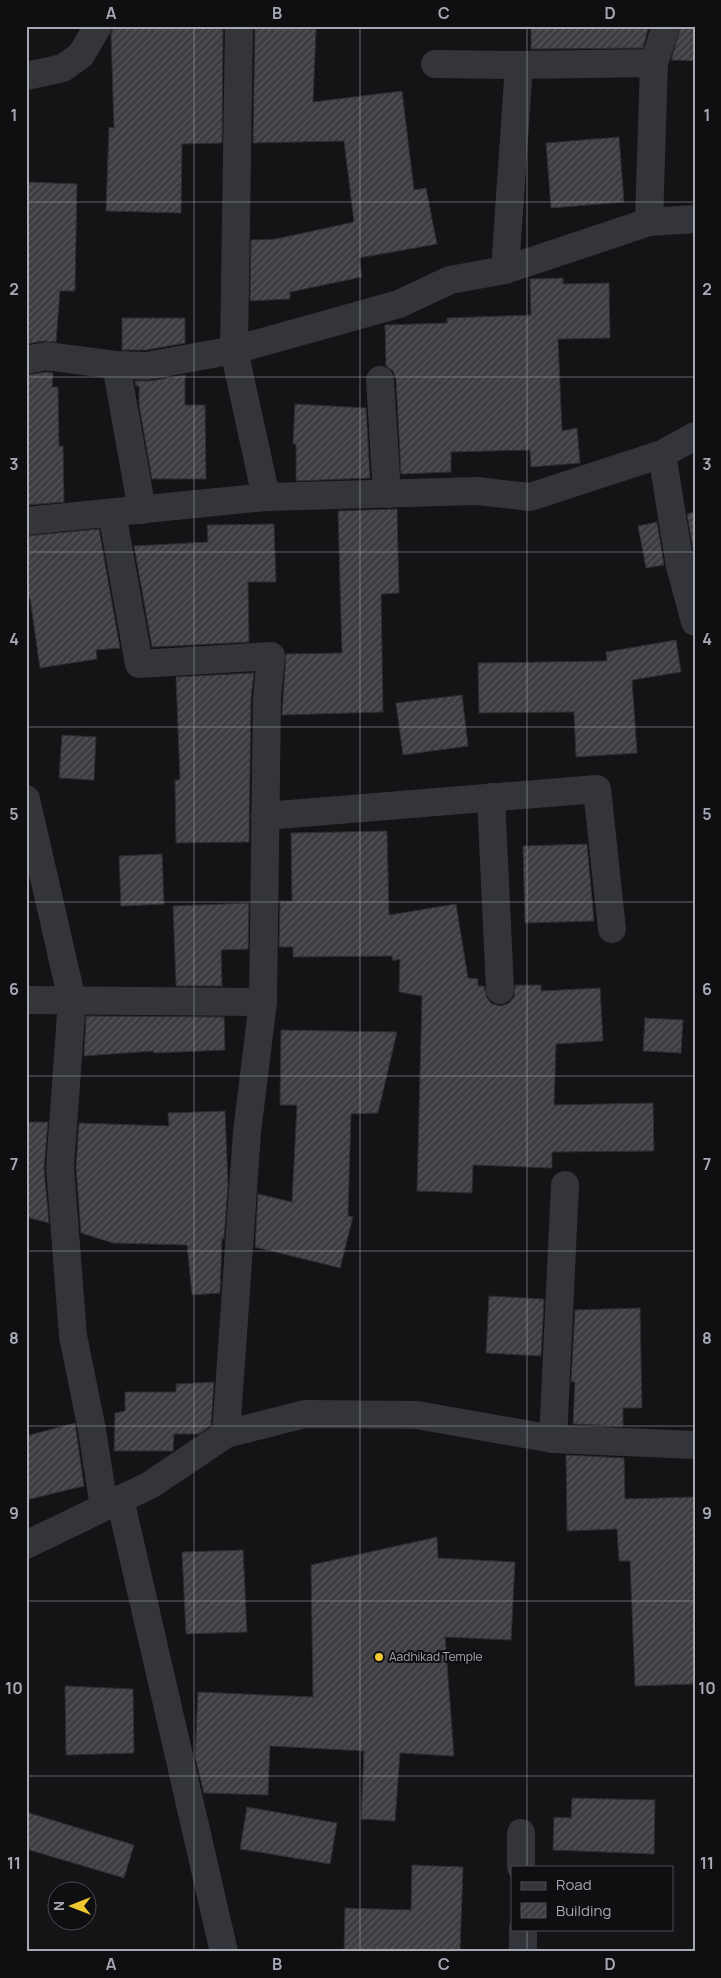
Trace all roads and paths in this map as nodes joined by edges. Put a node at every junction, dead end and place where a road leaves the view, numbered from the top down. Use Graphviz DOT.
graph roads {
  1 [pos="98,26"];
  2 [pos="239,26"];
  3 [pos="666,26"];
  4 [pos="654,63"];
  5 [pos="435,64"];
  6 [pos="520,65"];
  7 [pos="26,76"];
  8 [pos="695,219"];
  9 [pos="649,222"];
  10 [pos="505,270"];
  11 [pos="234,350"];
  12 [pos="26,360"];
  13 [pos="116,365"];
  14 [pos="380,380"];
  15 [pos="695,436"];
  16 [pos="662,454"];
  17 [pos="387,494"];
  18 [pos="266,497"];
  19 [pos="142,510"];
  20 [pos="112,513"];
  21 [pos="26,521"];
  22 [pos="688,565"];
  23 [pos="695,622"];
  24 [pos="491,797"];
  25 [pos="26,799"];
  26 [pos="265,816"];
  27 [pos="612,929"];
  28 [pos="500,990"];
  29 [pos="26,1000"];
  30 [pos="72,1000"];
  31 [pos="263,1002"];
  32 [pos="565,1185"];
  33 [pos="226,1434"];
  34 [pos="553,1439"];
  35 [pos="695,1445"];
  36 [pos="112,1503"];
  37 [pos="26,1545"];
  38 [pos="521,1833"];
  39 [pos="521,1866"];
  40 [pos="522,1930"];
  41 [pos="224,1952"];
  42 [pos="523,1952"];
  1 -- 7 [label="street"];
  2 -- 11 [label="street"];
  3 -- 4 [label="street"];
  4 -- 6 [label="street"];
  4 -- 9 [label="street"];
  5 -- 6 [label="street"];
  6 -- 10 [label="street"];
  8 -- 9 [label="street"];
  9 -- 10 [label="street"];
  10 -- 11 [label="street"];
  11 -- 13 [label="street"];
  11 -- 18 [label="street"];
  12 -- 13 [label="street"];
  13 -- 19 [label="street"];
  14 -- 17 [label="street"];
  15 -- 16 [label="street"];
  16 -- 17 [label="street"];
  16 -- 22 [label="street"];
  17 -- 18 [label="street"];
  18 -- 19 [label="street"];
  19 -- 20 [label="street"];
  20 -- 21 [label="street"];
  20 -- 26 [label="street"];
  22 -- 23 [label="street"];
  24 -- 26 [label="street"];
  24 -- 27 [label="street"];
  24 -- 28 [label="street"];
  25 -- 30 [label="street"];
  26 -- 31 [label="street"];
  29 -- 30 [label="street"];
  30 -- 31 [label="street"];
  30 -- 36 [label="street"];
  31 -- 33 [label="street"];
  32 -- 34 [label="street"];
  33 -- 34 [label="street"];
  33 -- 36 [label="street"];
  34 -- 35 [label="street"];
  36 -- 37 [label="street"];
  36 -- 41 [label="street"];
  38 -- 39 [label="street"];
  40 -- 42 [label="street"];
}
